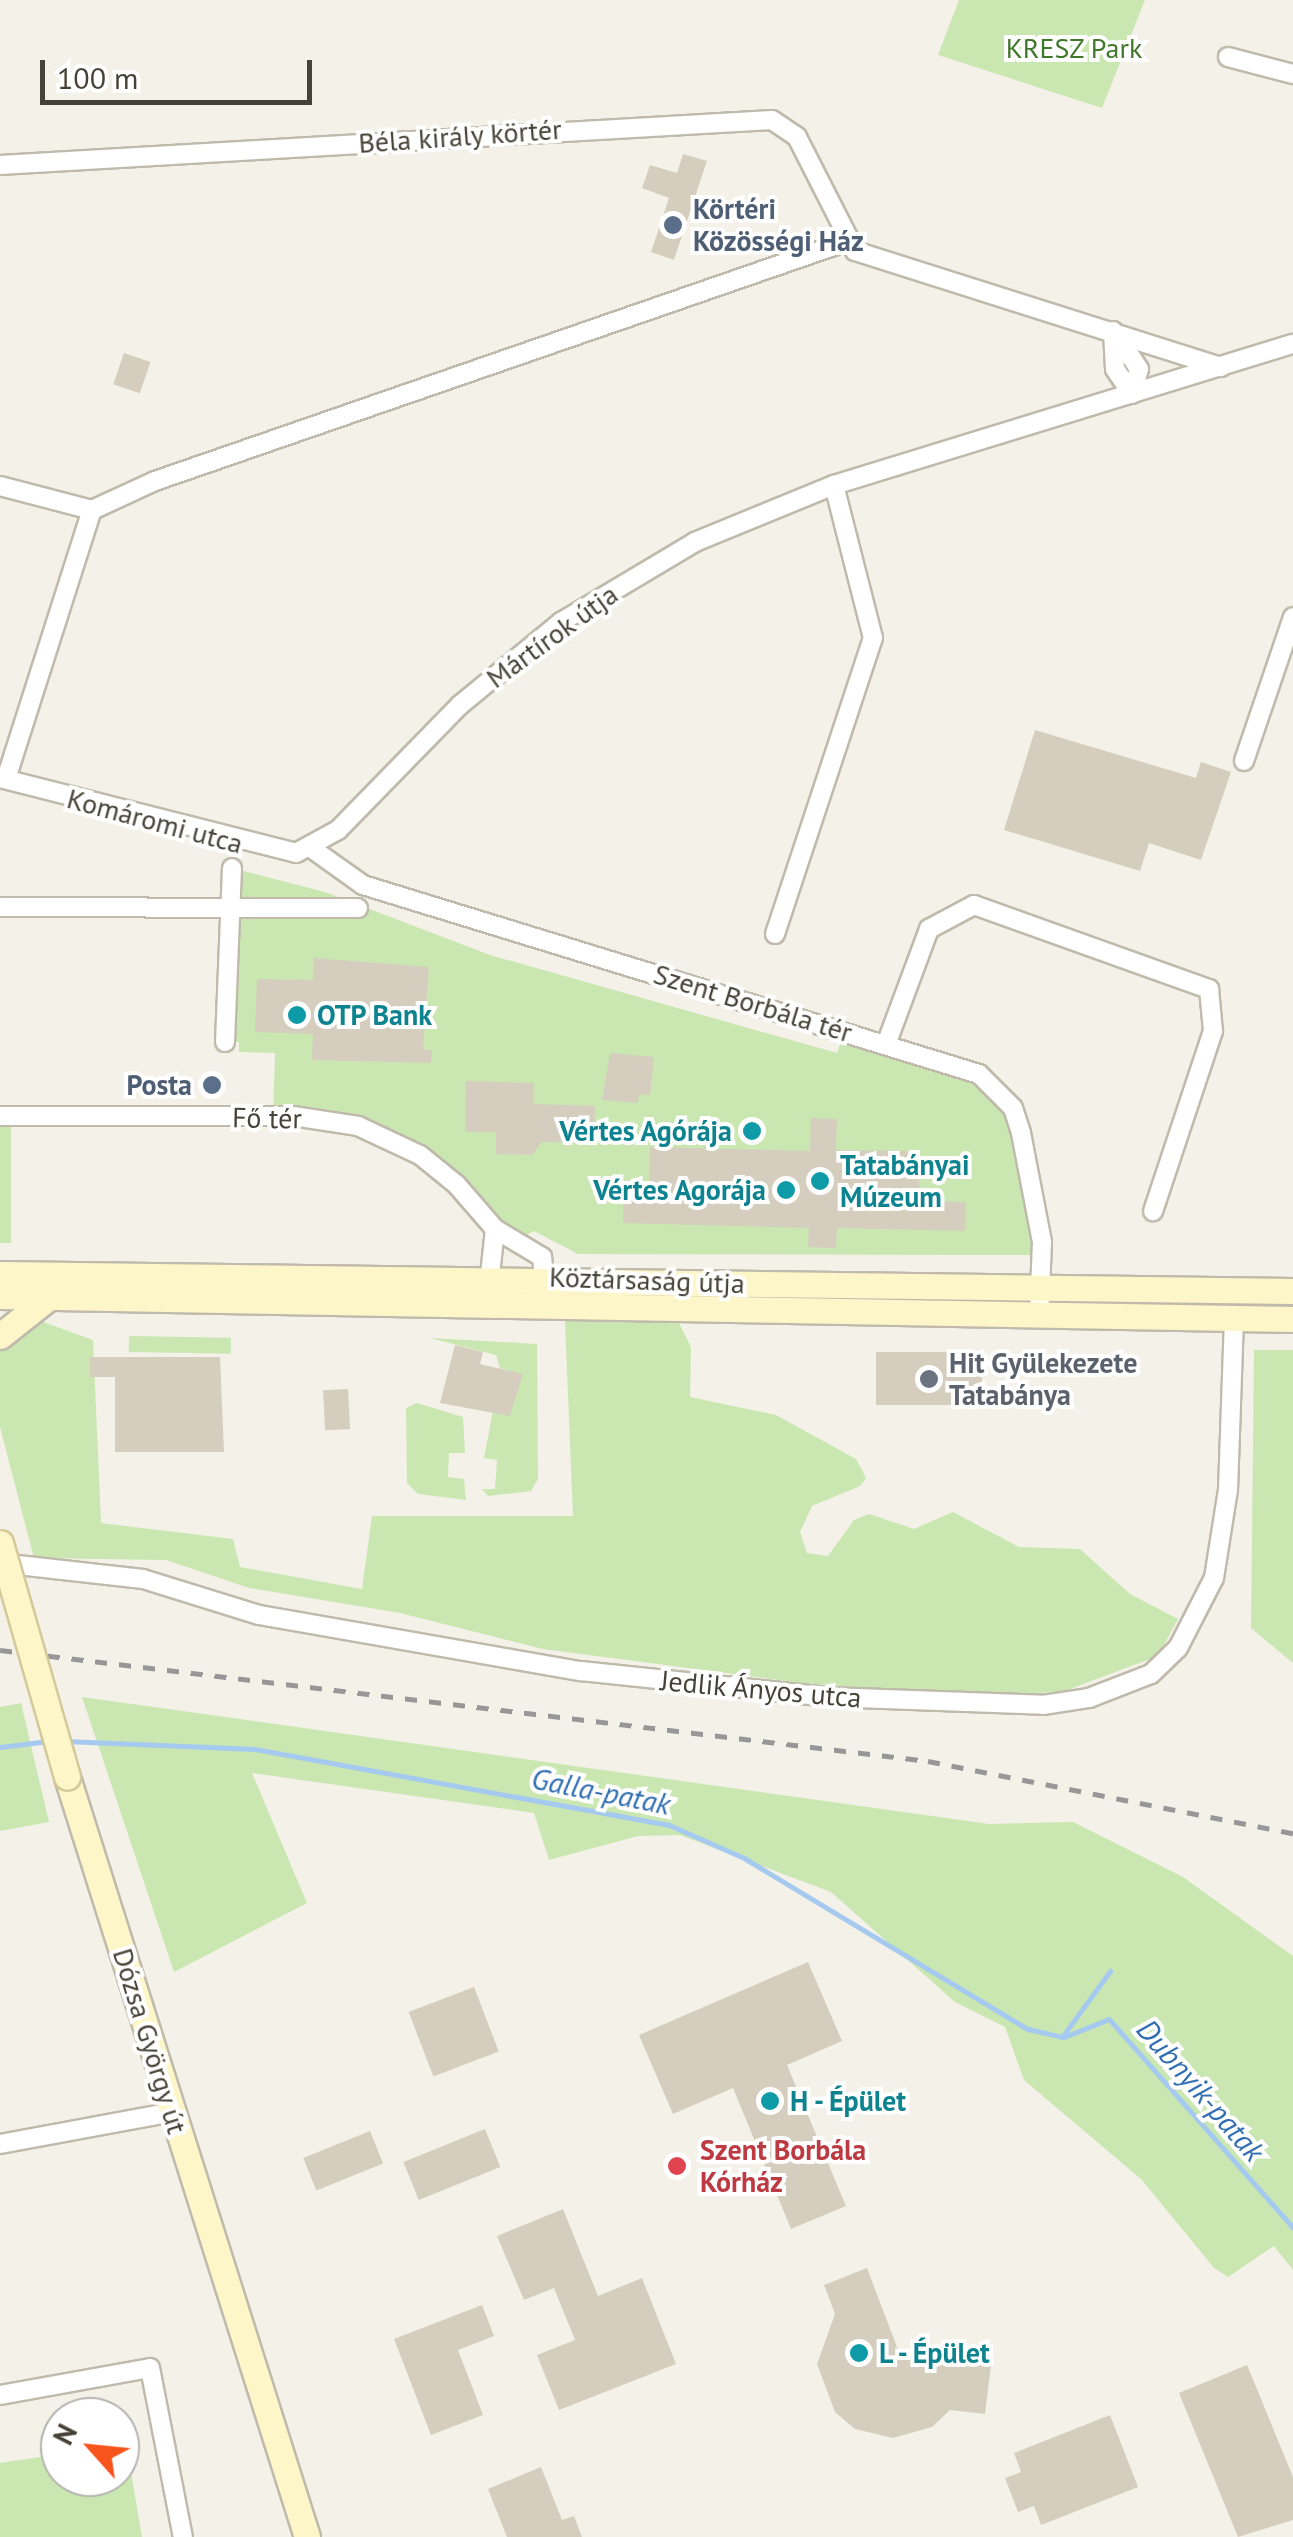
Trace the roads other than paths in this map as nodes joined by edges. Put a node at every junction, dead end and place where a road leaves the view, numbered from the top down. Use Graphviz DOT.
graph roads {
  1 [pos="1228,56"];
  2 [pos="1293,74"];
  3 [pos="0,165"];
  4 [pos="848,241"];
  5 [pos="1113,331"];
  6 [pos="1293,344"];
  7 [pos="1220,368"];
  8 [pos="1132,394"];
  9 [pos="834,484"];
  10 [pos="0,486"];
  11 [pos="92,510"];
  12 [pos="1292,625"];
  13 [pos="1244,761"];
  14 [pos="3,778"];
  15 [pos="311,848"];
  16 [pos="232,868"];
  17 [pos="0,907"];
  18 [pos="230,907"];
  19 [pos="358,908"];
  20 [pos="775,934"];
  21 [pos="225,1042"];
  22 [pos="887,1042"];
  23 [pos="0,1116"];
  24 [pos="1153,1211"];
  25 [pos="495,1228"];
  26 [pos="0,1274"];
  27 [pos="490,1275"];
  28 [pos="544,1277"];
  29 [pos="1235,1291"];
  30 [pos="1293,1291"];
  31 [pos="0,1296"];
  32 [pos="48,1298"];
  33 [pos="1040,1303"];
  34 [pos="1293,1318"];
  35 [pos="1234,1319"];
  36 [pos="0,1336"];
  37 [pos="0,1543"];
  38 [pos="0,1563"];
  39 [pos="172,2112"];
  40 [pos="0,2144"];
  41 [pos="0,2395"];
  42 [pos="183,2537"];
  43 [pos="307,2537"];
  1 -- 2 [label="street"];
  3 -- 4 [label="street, Béla király körtér"];
  4 -- 5 [label="street"];
  4 -- 11 [label="street"];
  5 -- 7 [label="street"];
  5 -- 8 [label="street"];
  6 -- 7 [label="street, Mártírok útja"];
  7 -- 8 [label="street, Mártírok útja"];
  8 -- 9 [label="street, Mártírok útja"];
  9 -- 15 [label="street, Mártírok útja"];
  9 -- 20 [label="street"];
  10 -- 11 [label="street"];
  11 -- 14 [label="street"];
  12 -- 13 [label="street"];
  14 -- 15 [label="street, Komáromi utca"];
  15 -- 22 [label="street, Szent Borbála tér"];
  16 -- 18 [label="street"];
  17 -- 18 [label="street"];
  18 -- 19 [label="street"];
  18 -- 21 [label="street"];
  22 -- 24 [label="street"];
  22 -- 33 [label="street, Szent Borbála tér"];
  23 -- 25 [label="street, Fő tér"];
  25 -- 27 [label="street"];
  25 -- 28 [label="street, Fő tér"];
  26 -- 27 [label="street, Köztársaság útja"];
  27 -- 28 [label="street, Köztársaság útja"];
  28 -- 33 [label="street, Köztársaság útja"];
  29 -- 30 [label="street, Köztársaság útja"];
  29 -- 33 [label="street, Köztársaság útja"];
  29 -- 35 [label="street"];
  31 -- 32 [label="street, Köztársaság útja"];
  32 -- 33 [label="street, Köztársaság útja"];
  32 -- 36 [label="street"];
  33 -- 35 [label="street, Köztársaság útja"];
  34 -- 35 [label="street, Köztársaság útja"];
  35 -- 38 [label="street, Jedlik Ányos utca"];
  37 -- 39 [label="street, Dózsa György út, bridge"];
  39 -- 40 [label="street"];
  39 -- 43 [label="street, Dózsa György út"];
  41 -- 42 [label="street"];
}
